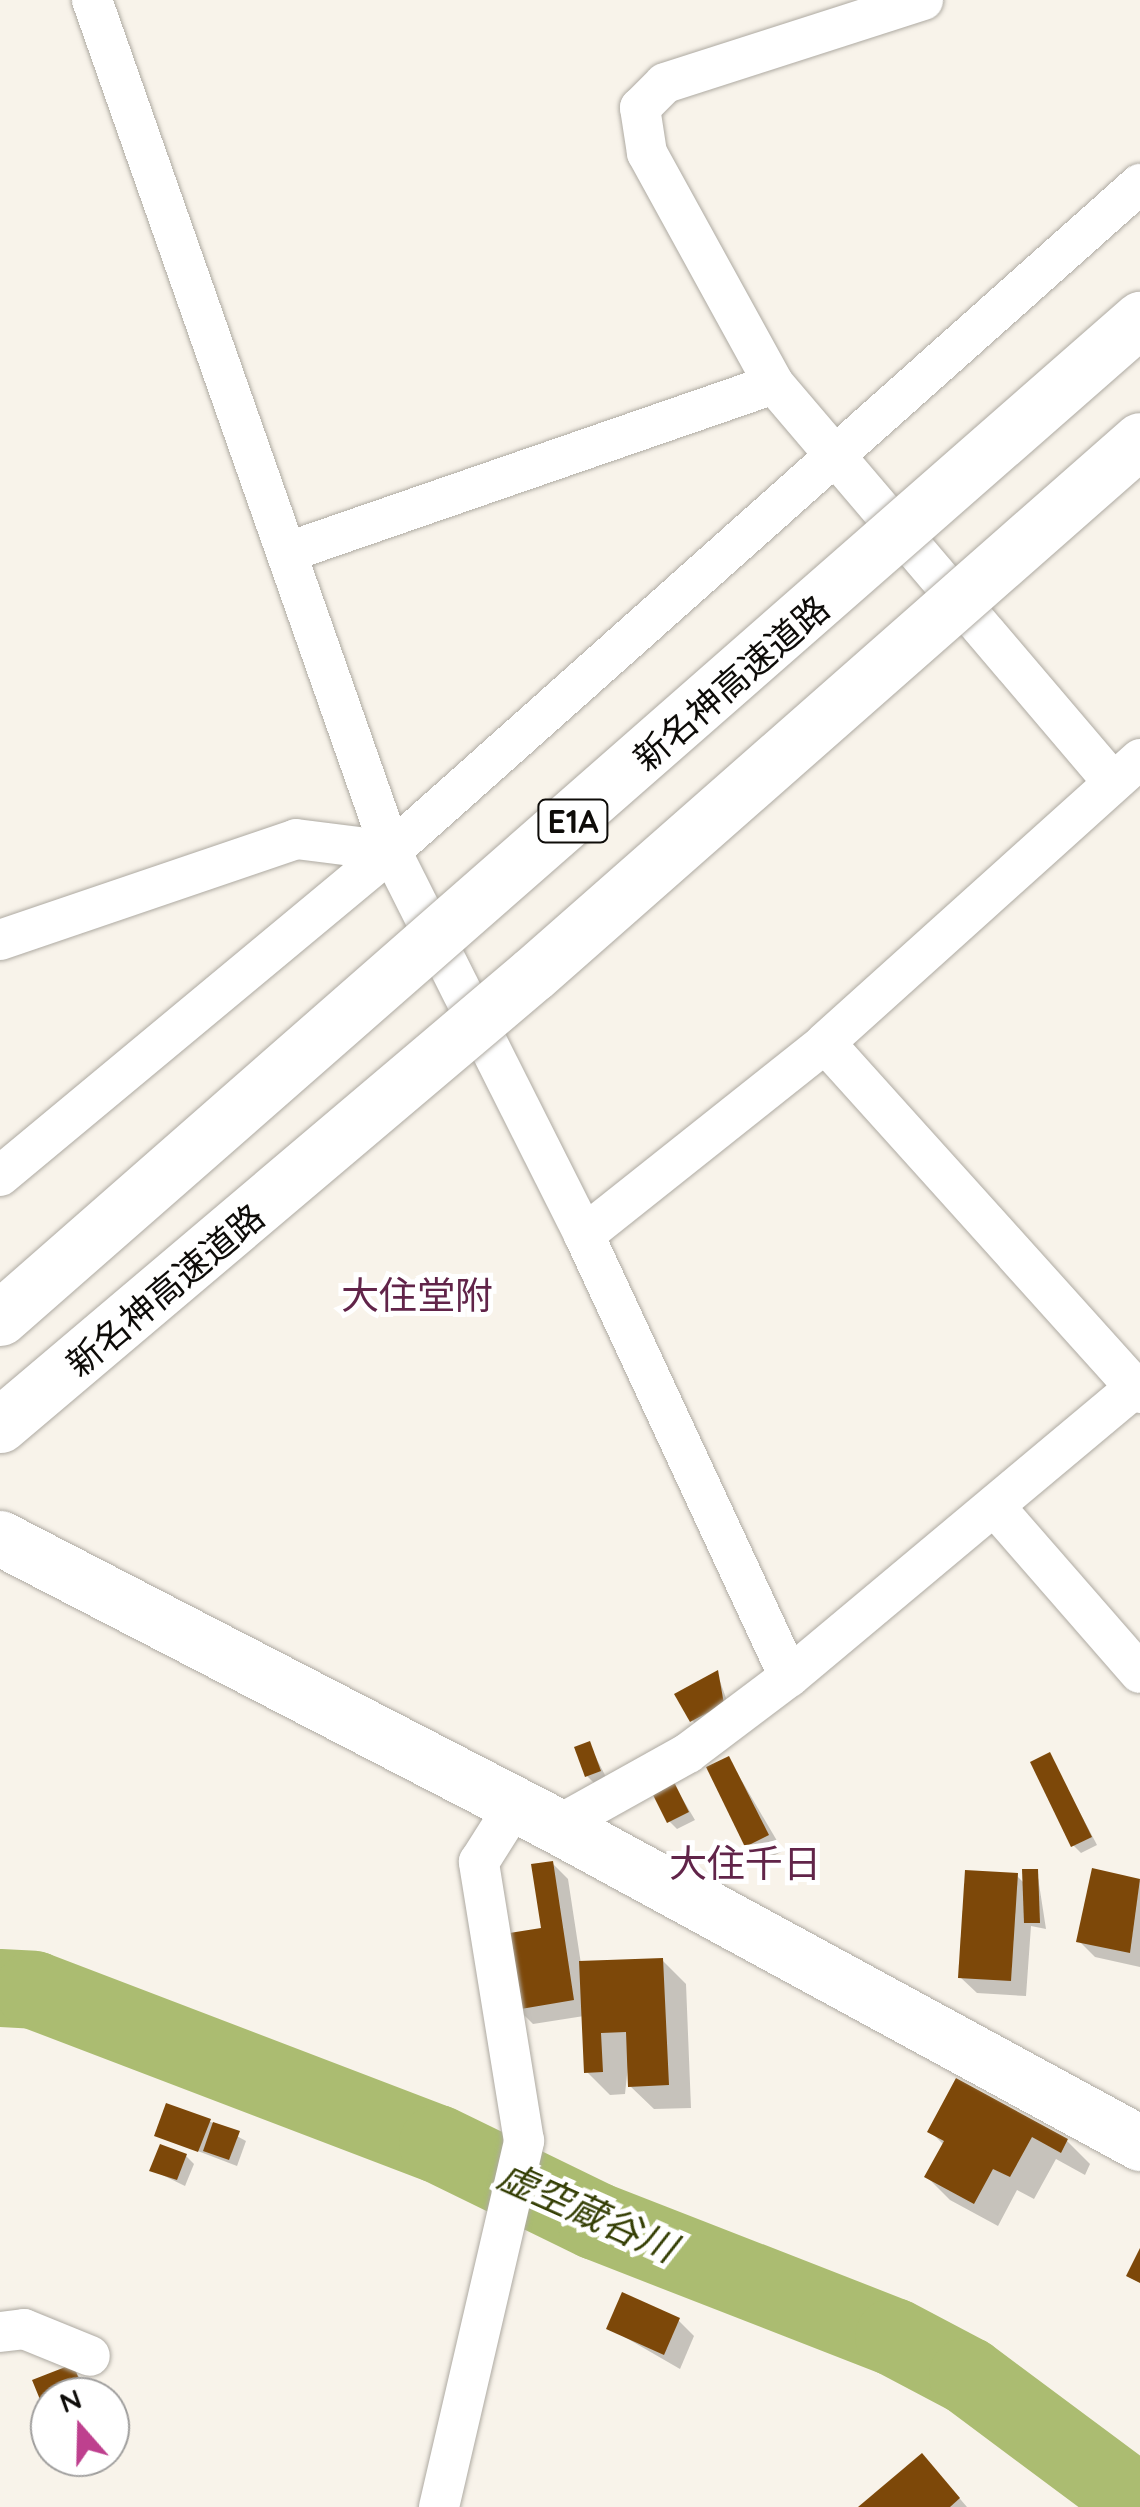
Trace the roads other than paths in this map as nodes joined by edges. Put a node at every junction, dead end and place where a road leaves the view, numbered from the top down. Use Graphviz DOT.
graph roads {
  1 [pos="92,0"];
  2 [pos="923,0"];
  3 [pos="1140,184"];
  4 [pos="1140,319"];
  5 [pos="774,384"];
  6 [pos="1140,440"];
  7 [pos="837,458"];
  8 [pos="288,552"];
  9 [pos="1127,770"];
  10 [pos="391,850"];
  11 [pos="0,940"];
  12 [pos="826,1043"];
  13 [pos="0,1176"];
  14 [pos="584,1234"];
  15 [pos="0,1318"];
  16 [pos="1138,1388"];
  17 [pos="0,1424"];
  18 [pos="995,1507"];
  19 [pos="0,1538"];
  20 [pos="1140,1673"];
  21 [pos="789,1677"];
  22 [pos="536,1815"];
  23 [pos="1140,2143"];
  24 [pos="0,2332"];
  25 [pos="90,2356"];
  26 [pos="439,2507"];
  1 -- 8 [label="street"];
  2 -- 5 [label="street"];
  3 -- 7 [label="street"];
  4 -- 15 [label="main road, 新名神高速道路 / E1A, bridge"];
  5 -- 7 [label="street"];
  5 -- 8 [label="street"];
  6 -- 17 [label="main road, 新名神高速道路 / E1A, bridge"];
  7 -- 9 [label="street"];
  7 -- 10 [label="street"];
  8 -- 10 [label="street"];
  9 -- 12 [label="street"];
  10 -- 11 [label="street"];
  10 -- 13 [label="street"];
  10 -- 14 [label="street"];
  12 -- 14 [label="street"];
  12 -- 16 [label="street"];
  14 -- 21 [label="street"];
  16 -- 18 [label="street"];
  18 -- 20 [label="street"];
  18 -- 21 [label="street"];
  19 -- 22 [label="main road"];
  21 -- 22 [label="street"];
  22 -- 23 [label="main road"];
  22 -- 26 [label="street"];
  24 -- 25 [label="street"];
}
